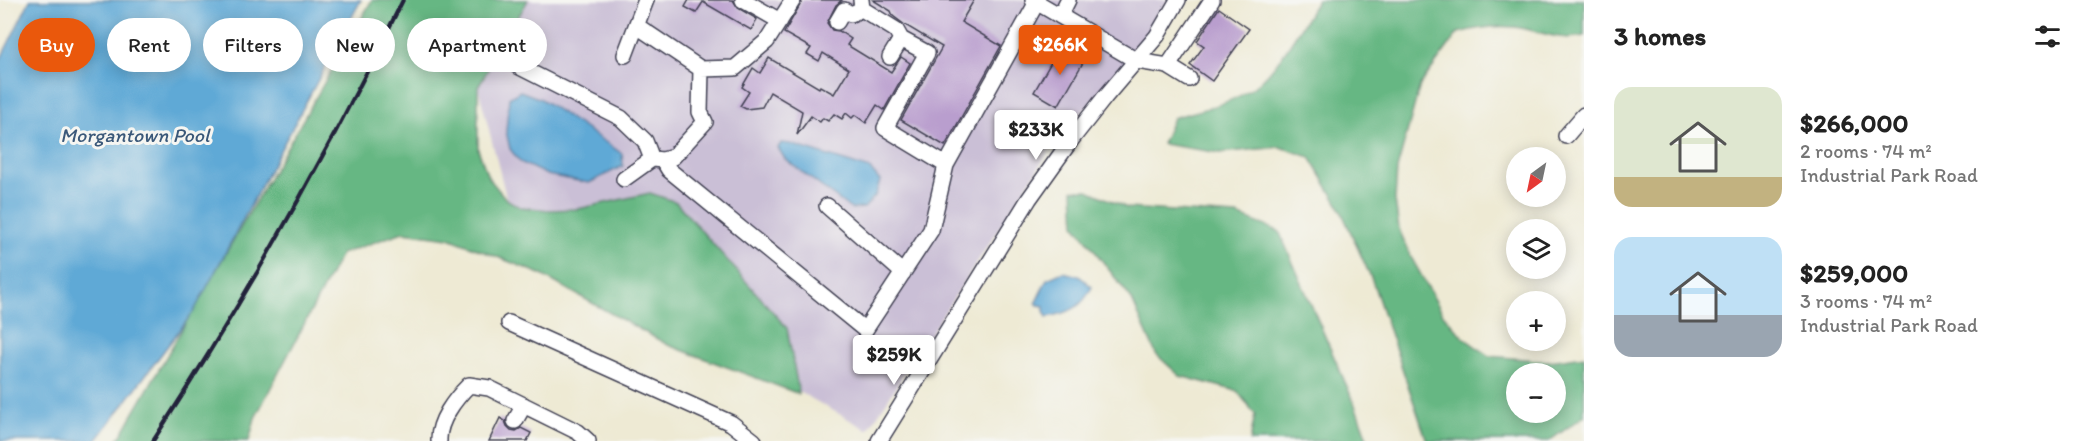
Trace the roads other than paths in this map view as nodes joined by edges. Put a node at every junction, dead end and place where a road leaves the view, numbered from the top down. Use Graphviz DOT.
graph roads {
  1 [pos="646,0"];
  2 [pos="743,0"];
  3 [pos="792,0"];
  4 [pos="1068,0"];
  5 [pos="1178,0"];
  6 [pos="1212,0"];
  7 [pos="1035,1"];
  8 [pos="861,4"];
  9 [pos="1060,16"];
  10 [pos="780,21"];
  11 [pos="837,22"];
  12 [pos="637,26"];
  13 [pos="901,39"];
  14 [pos="625,55"];
  15 [pos="890,57"];
  16 [pos="1137,61"];
  17 [pos="1168,66"];
  18 [pos="702,69"];
  19 [pos="530,72"];
  20 [pos="1189,79"];
  21 [pos="1584,115"];
  22 [pos="1566,136"];
  23 [pos="657,160"];
  24 [pos="946,165"];
  25 [pos="624,179"];
  26 [pos="827,206"];
  27 [pos="903,273"];
  28 [pos="509,323"];
  29 [pos="524,405"];
  30 [pos="515,421"];
  31 [pos="439,441"];
  32 [pos="588,441"];
  33 [pos="754,441"];
  34 [pos="879,441"];
  1 -- 12 [label="street"];
  2 -- 10 [label="street"];
  3 -- 10 [label="street"];
  4 -- 9 [label="street"];
  5 -- 16 [label="street"];
  6 -- 17 [label="street"];
  7 -- 9 [label="street"];
  7 -- 24 [label="street"];
  8 -- 11 [label="street"];
  8 -- 13 [label="street"];
  9 -- 16 [label="street"];
  10 -- 18 [label="street"];
  12 -- 14 [label="street"];
  12 -- 18 [label="street"];
  13 -- 15 [label="street"];
  13 -- 24 [label="street"];
  16 -- 17 [label="street"];
  16 -- 34 [label="street"];
  17 -- 20 [label="street"];
  18 -- 23 [label="street"];
  19 -- 23 [label="street"];
  21 -- 22 [label="street"];
  23 -- 25 [label="street"];
  23 -- 27 [label="street"];
  24 -- 27 [label="street"];
  26 -- 27 [label="street"];
  28 -- 33 [label="street"];
  29 -- 30 [label="street"];
  29 -- 31 [label="street"];
  29 -- 32 [label="street"];
}
